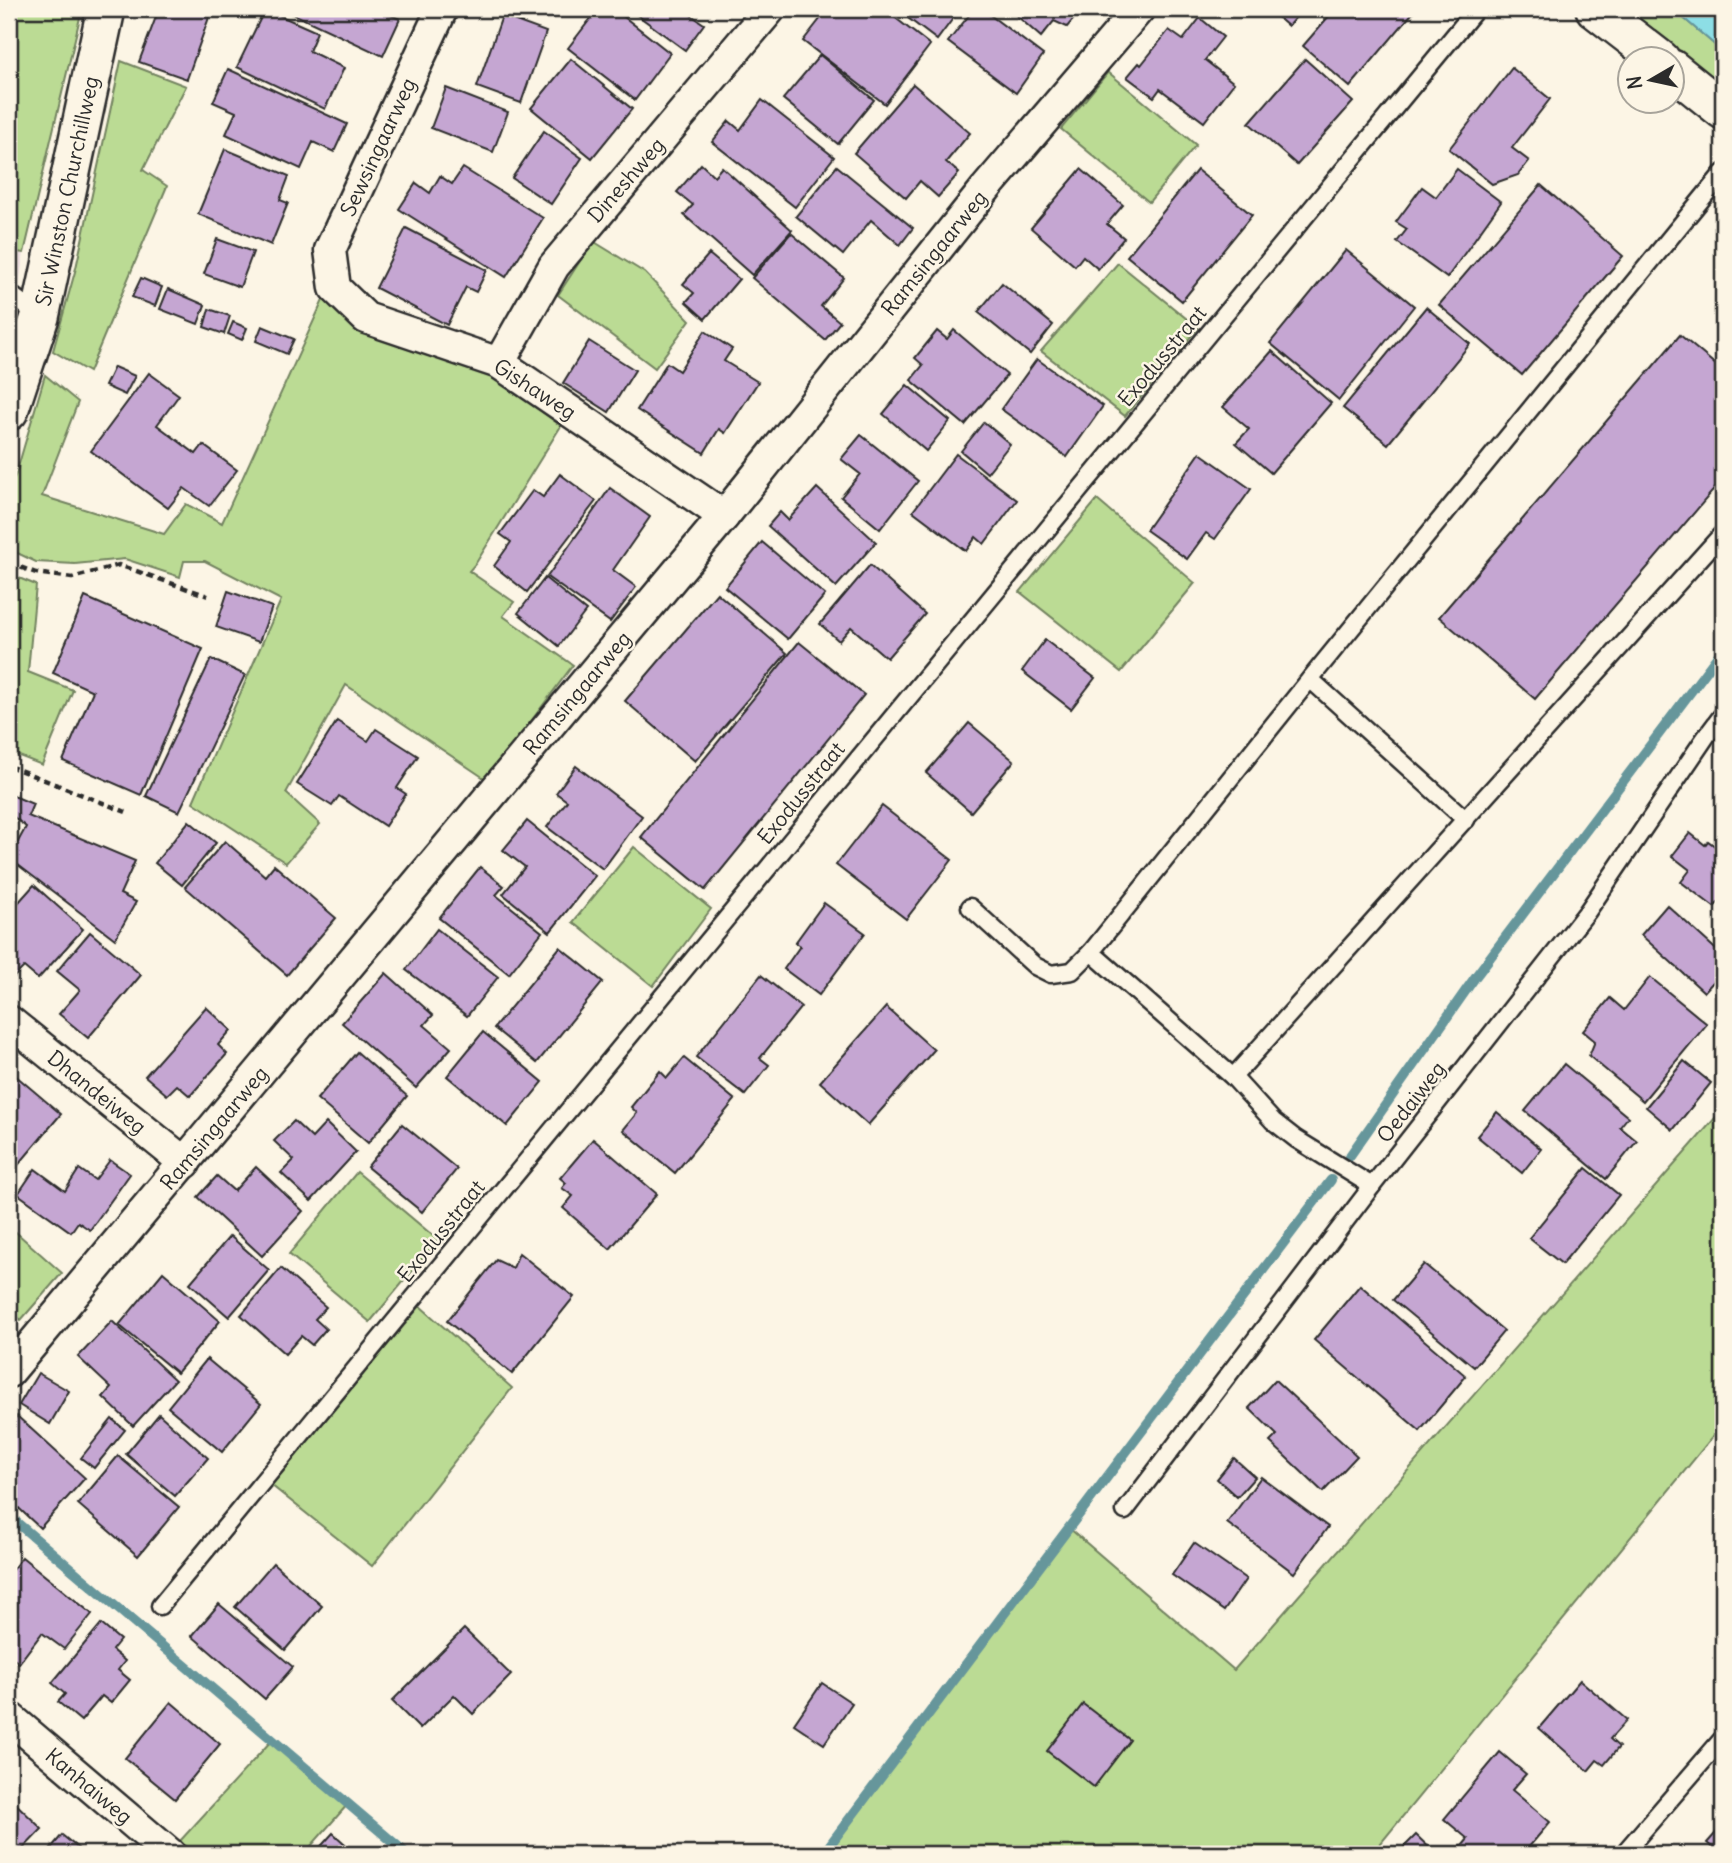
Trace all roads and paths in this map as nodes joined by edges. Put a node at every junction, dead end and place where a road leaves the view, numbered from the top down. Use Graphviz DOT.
graph roads {
  1 [pos="106,9"];
  2 [pos="442,9"];
  3 [pos="770,9"];
  4 [pos="1139,9"];
  5 [pos="1476,9"];
  6 [pos="1595,9"];
  7 [pos="1643,46"];
  8 [pos="1686,80"];
  9 [pos="1723,110"];
  10 [pos="1723,173"];
  11 [pos="335,288"];
  12 [pos="9,293"];
  13 [pos="40,317"];
  14 [pos="499,363"];
  15 [pos="9,411"];
  16 [pos="723,516"];
  17 [pos="1723,533"];
  18 [pos="9,563"];
  19 [pos="208,596"];
  20 [pos="1310,679"];
  21 [pos="1723,715"];
  22 [pos="9,766"];
  23 [pos="126,812"];
  24 [pos="1466,820"];
  25 [pos="970,907"];
  26 [pos="1091,952"];
  27 [pos="9,1021"];
  28 [pos="1233,1077"];
  29 [pos="185,1163"];
  30 [pos="1373,1186"];
  31 [pos="9,1372"];
  32 [pos="1125,1511"];
  33 [pos="160,1606"];
  34 [pos="9,1717"];
  35 [pos="1723,1738"];
  36 [pos="170,1854"];
  37 [pos="1623,1854"];
  1 -- 13 [label="street, Sir Winston Churchillweg"];
  2 -- 11 [label="street, Sewsingaarweg"];
  3 -- 14 [label="street, Dineshweg"];
  4 -- 16 [label="street, Ramsingaarweg"];
  5 -- 33 [label="lane, Exodusstraat"];
  6 -- 7 [label="street"];
  8 -- 9 [label="street"];
  10 -- 20 [label="lane"];
  11 -- 14 [label="street, Gishaweg"];
  12 -- 13 [label="lane"];
  13 -- 15 [label="street, Sir Winston Churchillweg"];
  14 -- 16 [label="street, Gishaweg"];
  16 -- 29 [label="street, Ramsingaarweg"];
  17 -- 24 [label="lane"];
  18 -- 19 [label="path"];
  20 -- 24 [label="lane"];
  20 -- 26 [label="lane"];
  21 -- 30 [label="lane, Oedaiweg"];
  22 -- 23 [label="path"];
  24 -- 28 [label="lane"];
  25 -- 26 [label="lane"];
  26 -- 28 [label="lane"];
  27 -- 29 [label="street, Dhandeiweg"];
  28 -- 30 [label="lane"];
  29 -- 31 [label="street, Ramsingaarweg"];
  30 -- 32 [label="lane, Oedaiweg"];
  34 -- 36 [label="street, Kanhaiweg"];
  35 -- 37 [label="lane"];
}
